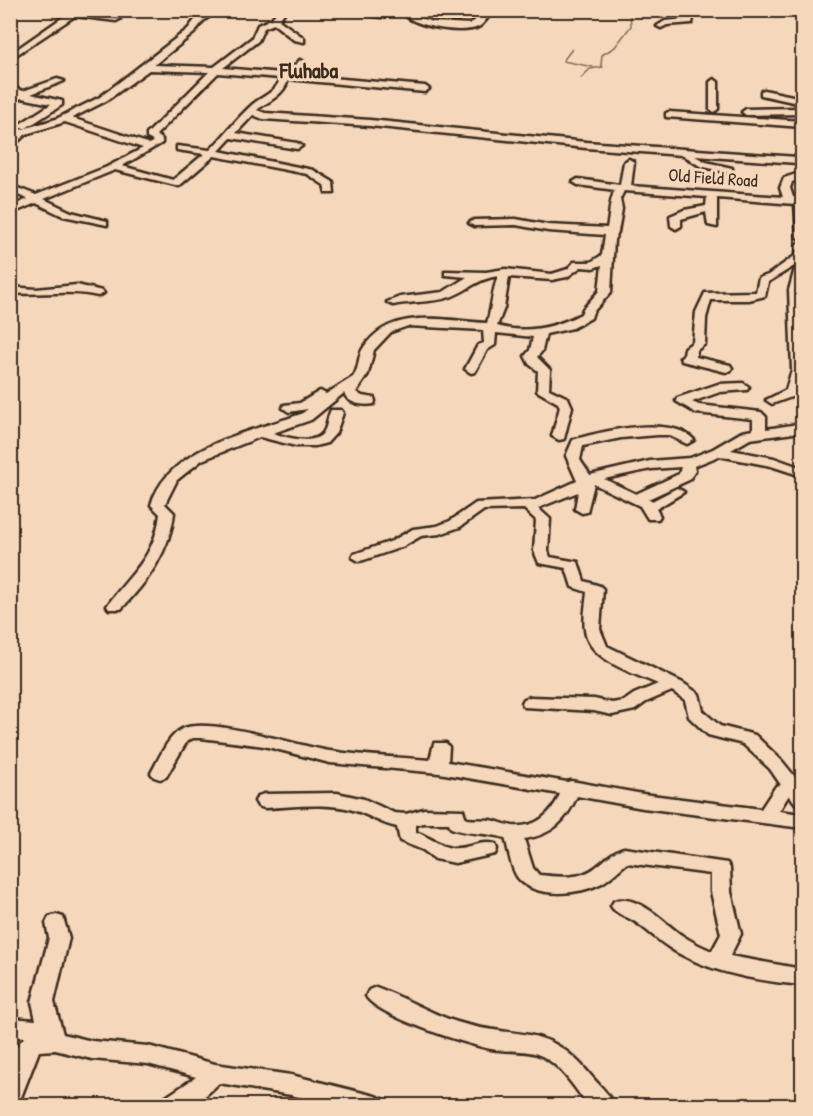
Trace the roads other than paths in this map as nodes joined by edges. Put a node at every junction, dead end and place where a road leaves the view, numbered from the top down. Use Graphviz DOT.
graph roads {
  1 [pos="45,10"];
  2 [pos="216,10"];
  3 [pos="283,10"];
  4 [pos="336,10"];
  5 [pos="400,10"];
  6 [pos="422,10"];
  7 [pos="691,10"];
  8 [pos="474,11"];
  9 [pos="72,13"];
  10 [pos="387,14"];
  11 [pos="410,16"];
  12 [pos="116,19"];
  13 [pos="274,21"];
  14 [pos="428,24"];
  15 [pos="661,26"];
  16 [pos="426,33"];
  17 [pos="301,40"];
  18 [pos="11,57"];
  19 [pos="300,62"];
  20 [pos="149,67"];
  21 [pos="216,70"];
  22 [pos="286,75"];
  23 [pos="60,81"];
  24 [pos="714,82"];
  25 [pos="10,88"];
  26 [pos="425,89"];
  27 [pos="22,93"];
  28 [pos="764,93"];
  29 [pos="10,99"];
  30 [pos="802,101"];
  31 [pos="57,106"];
  32 [pos="84,108"];
  33 [pos="252,111"];
  34 [pos="802,111"];
  35 [pos="712,114"];
  36 [pos="669,116"];
  37 [pos="64,117"];
  38 [pos="802,124"];
  39 [pos="10,126"];
  40 [pos="23,129"];
  41 [pos="228,135"];
  42 [pos="270,142"];
  43 [pos="244,143"];
  44 [pos="10,146"];
  45 [pos="297,146"];
  46 [pos="151,147"];
  47 [pos="180,148"];
  48 [pos="679,151"];
  49 [pos="212,152"];
  50 [pos="797,160"];
  51 [pos="629,162"];
  52 [pos="114,167"];
  53 [pos="729,170"];
  54 [pos="802,175"];
  55 [pos="578,182"];
  56 [pos="10,188"];
  57 [pos="624,188"];
  58 [pos="330,191"];
  59 [pos="712,195"];
  60 [pos="36,199"];
  61 [pos="797,201"];
  62 [pos="711,208"];
  63 [pos="10,212"];
  64 [pos="103,223"];
  65 [pos="474,223"];
  66 [pos="713,225"];
  67 [pos="676,226"];
  68 [pos="613,232"];
  69 [pos="802,237"];
  70 [pos="802,244"];
  71 [pos="607,257"];
  72 [pos="801,262"];
  73 [pos="505,272"];
  74 [pos="449,273"];
  75 [pos="487,275"];
  76 [pos="10,291"];
  77 [pos="98,293"];
  78 [pos="393,302"];
  79 [pos="488,327"];
  80 [pos="540,332"];
  81 [pos="726,368"];
  82 [pos="471,369"];
  83 [pos="357,380"];
  84 [pos="343,387"];
  85 [pos="743,387"];
  86 [pos="772,400"];
  87 [pos="369,401"];
  88 [pos="289,408"];
  89 [pos="681,408"];
  90 [pos="759,409"];
  91 [pos="336,413"];
  92 [pos="728,413"];
  93 [pos="802,425"];
  94 [pos="262,433"];
  95 [pos="760,433"];
  96 [pos="559,436"];
  97 [pos="687,440"];
  98 [pos="718,452"];
  99 [pos="687,463"];
  100 [pos="802,472"];
  101 [pos="590,481"];
  102 [pos="677,492"];
  103 [pos="529,505"];
  104 [pos="646,507"];
  105 [pos="582,509"];
  106 [pos="359,556"];
  107 [pos="114,606"];
  108 [pos="672,685"];
  109 [pos="530,703"];
  110 [pos="440,747"];
  111 [pos="439,767"];
  112 [pos="160,773"];
  113 [pos="571,787"];
  114 [pos="799,789"];
  115 [pos="264,801"];
  116 [pos="767,815"];
  117 [pos="802,820"];
  118 [pos="406,821"];
  119 [pos="513,833"];
  120 [pos="488,849"];
  121 [pos="621,906"];
  122 [pos="56,923"];
  123 [pos="717,962"];
  124 [pos="802,977"];
  125 [pos="376,996"];
  126 [pos="10,1027"];
  127 [pos="53,1036"];
  128 [pos="215,1073"];
  129 [pos="10,1098"];
  130 [pos="171,1106"];
  131 [pos="375,1106"];
  132 [pos="604,1106"];
  1 -- 9 [label="street"];
  2 -- 20 [label="street"];
  3 -- 13 [label="street"];
  4 -- 10 [label="street"];
  5 -- 10 [label="street"];
  6 -- 11 [label="street"];
  7 -- 15 [label="street"];
  8 -- 14 [label="street"];
  9 -- 12 [label="street"];
  9 -- 18 [label="street"];
  10 -- 11 [label="street"];
  11 -- 14 [label="street"];
  13 -- 17 [label="street"];
  13 -- 21 [label="street"];
  14 -- 16 [label="street"];
  19 -- 22 [label="street"];
  20 -- 21 [label="street"];
  20 -- 32 [label="street"];
  21 -- 22 [label="street"];
  21 -- 46 [label="street"];
  22 -- 26 [label="street"];
  22 -- 33 [label="street"];
  23 -- 27 [label="street"];
  24 -- 35 [label="street"];
  25 -- 27 [label="street"];
  27 -- 29 [label="street"];
  27 -- 31 [label="street"];
  28 -- 30 [label="street"];
  31 -- 32 [label="street"];
  31 -- 40 [label="street"];
  32 -- 37 [label="street"];
  33 -- 41 [label="street"];
  33 -- 48 [label="street"];
  34 -- 35 [label="street"];
  35 -- 36 [label="street"];
  35 -- 38 [label="street"];
  37 -- 40 [label="street"];
  37 -- 46 [label="street"];
  39 -- 40 [label="street"];
  40 -- 44 [label="street"];
  41 -- 42 [label="street"];
  41 -- 49 [label="street"];
  42 -- 43 [label="street"];
  42 -- 45 [label="street"];
  46 -- 52 [label="street"];
  47 -- 49 [label="street"];
  48 -- 50 [label="street"];
  48 -- 53 [label="street"];
  49 -- 52 [label="street"];
  49 -- 58 [label="street"];
  51 -- 57 [label="street"];
  52 -- 60 [label="street"];
  54 -- 61 [label="street"];
  55 -- 57 [label="street, Old Field Road"];
  56 -- 60 [label="street"];
  57 -- 59 [label="street, Old Field Road"];
  57 -- 68 [label="street"];
  59 -- 61 [label="street, Old Field Road"];
  59 -- 62 [label="street"];
  60 -- 63 [label="street"];
  60 -- 64 [label="street"];
  61 -- 69 [label="street"];
  62 -- 66 [label="street"];
  62 -- 67 [label="street"];
  65 -- 68 [label="street"];
  68 -- 71 [label="street"];
  70 -- 72 [label="street"];
  71 -- 73 [label="street"];
  71 -- 80 [label="street"];
  72 -- 81 [label="street"];
  72 -- 86 [label="street"];
  73 -- 75 [label="street"];
  73 -- 79 [label="street"];
  74 -- 75 [label="street"];
  75 -- 78 [label="street"];
  76 -- 77 [label="street"];
  79 -- 80 [label="street"];
  79 -- 82 [label="street"];
  79 -- 83 [label="street"];
  80 -- 96 [label="street"];
  83 -- 84 [label="street"];
  83 -- 87 [label="street"];
  84 -- 88 [label="street"];
  84 -- 94 [label="street"];
  85 -- 92 [label="street"];
  89 -- 92 [label="street"];
  90 -- 92 [label="street"];
  91 -- 94 [label="street"];
  92 -- 95 [label="street"];
  93 -- 95 [label="street"];
  94 -- 107 [label="street"];
  95 -- 98 [label="street"];
  97 -- 101 [label="street"];
  98 -- 99 [label="street"];
  98 -- 100 [label="street"];
  99 -- 101 [label="street"];
  99 -- 104 [label="street"];
  101 -- 103 [label="street"];
  101 -- 104 [label="street"];
  101 -- 105 [label="street"];
  102 -- 104 [label="street"];
  103 -- 106 [label="street"];
  103 -- 108 [label="street"];
  108 -- 109 [label="street"];
  108 -- 114 [label="street"];
  110 -- 111 [label="street"];
  111 -- 112 [label="street"];
  111 -- 113 [label="street"];
  113 -- 116 [label="street"];
  113 -- 119 [label="street"];
  114 -- 116 [label="street"];
  115 -- 118 [label="street"];
  116 -- 117 [label="street"];
  118 -- 119 [label="street"];
  118 -- 120 [label="street"];
  119 -- 123 [label="street"];
  121 -- 123 [label="street"];
  122 -- 127 [label="street"];
  123 -- 124 [label="street"];
  125 -- 132 [label="street"];
  126 -- 127 [label="street"];
  127 -- 128 [label="street"];
  127 -- 129 [label="street"];
  128 -- 130 [label="street"];
  128 -- 131 [label="street"];
}
